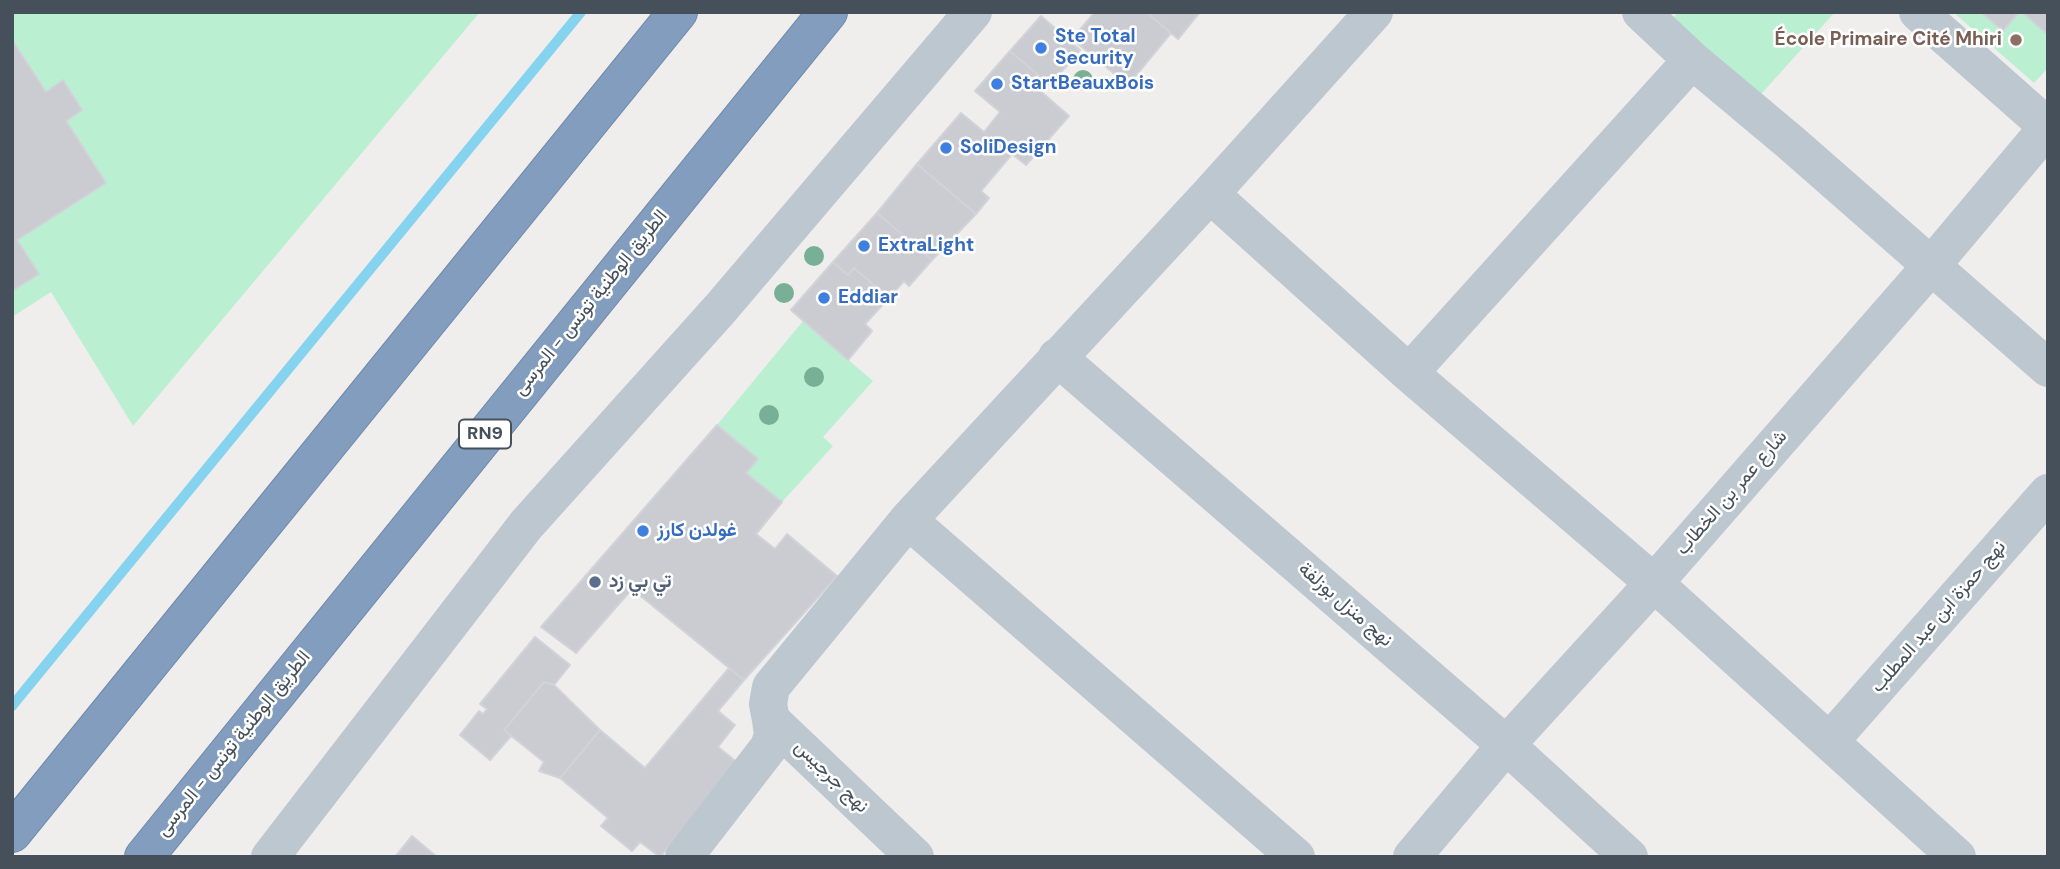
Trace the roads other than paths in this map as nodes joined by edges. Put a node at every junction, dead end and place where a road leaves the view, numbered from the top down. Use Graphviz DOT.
graph roads {
  1 [pos="678,12"];
  2 [pos="828,12"];
  3 [pos="973,12"];
  4 [pos="1374,12"];
  5 [pos="1642,12"];
  6 [pos="1918,12"];
  7 [pos="1692,60"];
  8 [pos="2048,127"];
  9 [pos="1210,194"];
  10 [pos="1931,266"];
  11 [pos="1057,357"];
  12 [pos="2048,368"];
  13 [pos="1409,373"];
  14 [pos="2048,493"];
  15 [pos="908,520"];
  16 [pos="1654,583"];
  17 [pos="772,703"];
  18 [pos="1830,741"];
  19 [pos="1506,745"];
  20 [pos="12,833"];
  21 [pos="144,857"];
  22 [pos="270,857"];
  23 [pos="684,857"];
  24 [pos="915,857"];
  25 [pos="1296,857"];
  26 [pos="1412,857"];
  27 [pos="1629,857"];
  28 [pos="1957,857"];
  1 -- 20 [label="highway"];
  2 -- 21 [label="highway, الطريق الوطنية تونس - المرسى / RN9"];
  3 -- 22 [label="street"];
  4 -- 9 [label="street"];
  5 -- 7 [label="street"];
  6 -- 8 [label="street"];
  7 -- 10 [label="street"];
  7 -- 13 [label="street"];
  8 -- 10 [label="street, شارع عمر بن الخطاب"];
  9 -- 11 [label="street"];
  9 -- 13 [label="street"];
  10 -- 12 [label="street"];
  10 -- 16 [label="street, شارع عمر بن الخطاب"];
  11 -- 15 [label="street"];
  11 -- 19 [label="street, نهج منزل بوزلفة"];
  13 -- 16 [label="street"];
  14 -- 18 [label="street, نهج حمزة ابن عبد المطلب"];
  15 -- 17 [label="street"];
  15 -- 25 [label="street"];
  16 -- 18 [label="street"];
  16 -- 19 [label="street, شارع عمر بن الخطاب"];
  17 -- 23 [label="street"];
  17 -- 24 [label="street, نهج جرجيس"];
  18 -- 28 [label="street"];
  19 -- 26 [label="street, شارع عمر بن الخطاب"];
  19 -- 27 [label="street, نهج منزل بوزلفة"];
}
